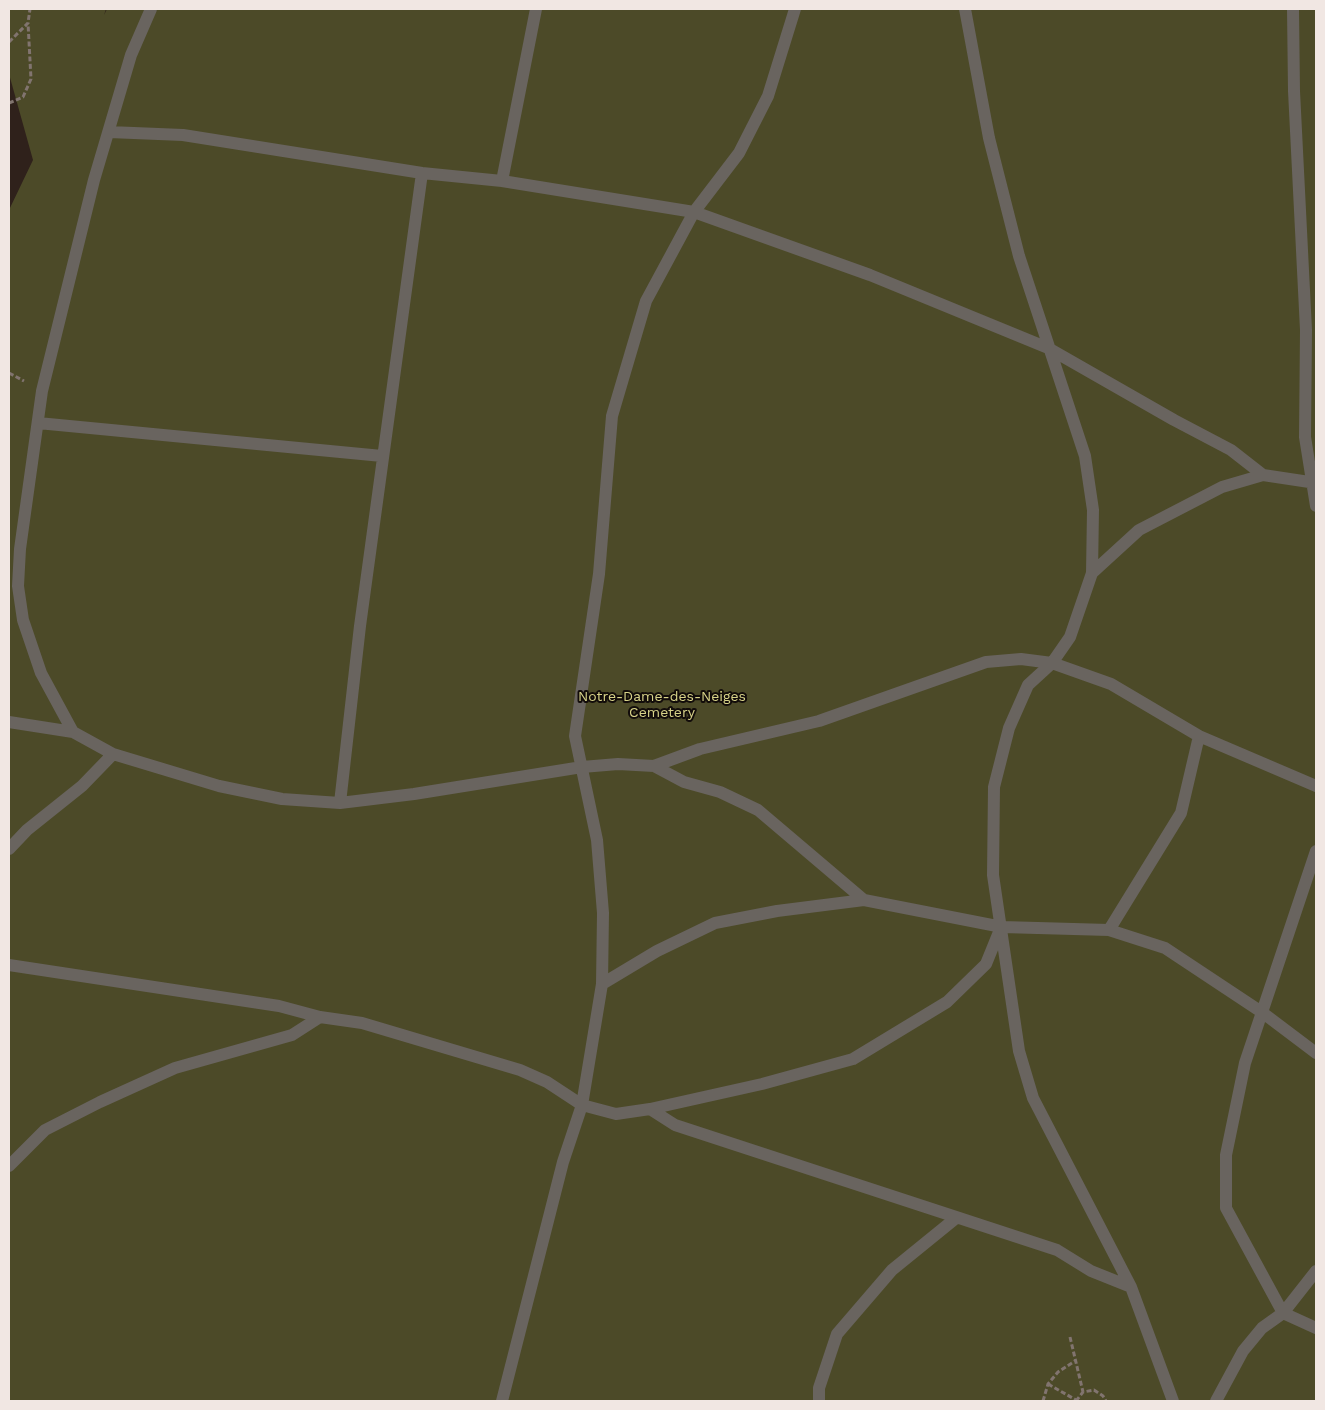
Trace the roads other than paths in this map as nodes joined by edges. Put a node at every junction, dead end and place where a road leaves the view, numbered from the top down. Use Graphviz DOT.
graph roads {
  1 [pos="151,9"];
  2 [pos="536,9"];
  3 [pos="795,9"];
  4 [pos="966,9"];
  5 [pos="1294,9"];
  6 [pos="109,132"];
  7 [pos="422,173"];
  8 [pos="502,181"];
  9 [pos="694,212"];
  10 [pos="1048,348"];
  11 [pos="38,423"];
  12 [pos="382,456"];
  13 [pos="1263,475"];
  14 [pos="1315,484"];
  15 [pos="1316,506"];
  16 [pos="1092,573"];
  17 [pos="1052,663"];
  18 [pos="9,722"];
  19 [pos="73,732"];
  20 [pos="1199,736"];
  21 [pos="113,754"];
  22 [pos="654,766"];
  23 [pos="582,767"];
  24 [pos="1316,786"];
  25 [pos="340,803"];
  26 [pos="9,849"];
  27 [pos="1316,851"];
  28 [pos="864,900"];
  29 [pos="1002,926"];
  30 [pos="1109,930"];
  31 [pos="9,965"];
  32 [pos="602,984"];
  33 [pos="1263,1013"];
  34 [pos="320,1017"];
  35 [pos="1316,1053"];
  36 [pos="582,1105"];
  37 [pos="650,1109"];
  38 [pos="9,1166"];
  39 [pos="956,1218"];
  40 [pos="1316,1271"];
  41 [pos="1131,1287"];
  42 [pos="1283,1313"];
  43 [pos="1316,1328"];
  44 [pos="502,1401"];
  45 [pos="819,1401"];
  46 [pos="1173,1401"];
  47 [pos="1216,1401"];
  1 -- 6 [label="lane"];
  2 -- 8 [label="lane"];
  3 -- 9 [label="lane"];
  4 -- 10 [label="lane"];
  5 -- 14 [label="lane"];
  6 -- 7 [label="lane"];
  6 -- 11 [label="lane"];
  7 -- 8 [label="lane"];
  7 -- 12 [label="lane"];
  8 -- 9 [label="lane"];
  9 -- 10 [label="lane"];
  9 -- 23 [label="lane"];
  10 -- 13 [label="lane"];
  10 -- 16 [label="lane"];
  11 -- 12 [label="lane"];
  11 -- 19 [label="lane"];
  12 -- 25 [label="lane"];
  13 -- 14 [label="lane"];
  13 -- 16 [label="lane"];
  14 -- 15 [label="lane"];
  16 -- 17 [label="lane"];
  17 -- 20 [label="lane"];
  17 -- 22 [label="lane"];
  17 -- 29 [label="lane"];
  18 -- 19 [label="lane"];
  19 -- 21 [label="lane"];
  20 -- 24 [label="lane"];
  20 -- 30 [label="lane"];
  21 -- 25 [label="lane"];
  21 -- 26 [label="lane"];
  22 -- 23 [label="lane"];
  22 -- 28 [label="lane"];
  23 -- 25 [label="lane"];
  23 -- 32 [label="lane"];
  27 -- 33 [label="lane"];
  28 -- 29 [label="lane"];
  28 -- 32 [label="lane"];
  29 -- 30 [label="lane"];
  29 -- 37 [label="lane"];
  29 -- 41 [label="lane"];
  30 -- 33 [label="lane"];
  31 -- 34 [label="lane"];
  32 -- 36 [label="lane"];
  33 -- 35 [label="lane"];
  33 -- 42 [label="lane"];
  34 -- 36 [label="lane"];
  34 -- 38 [label="lane"];
  36 -- 37 [label="lane"];
  36 -- 44 [label="lane"];
  37 -- 39 [label="lane"];
  39 -- 41 [label="lane"];
  39 -- 45 [label="lane"];
  40 -- 42 [label="lane"];
  41 -- 46 [label="lane"];
  42 -- 43 [label="lane"];
  42 -- 47 [label="lane"];
}
